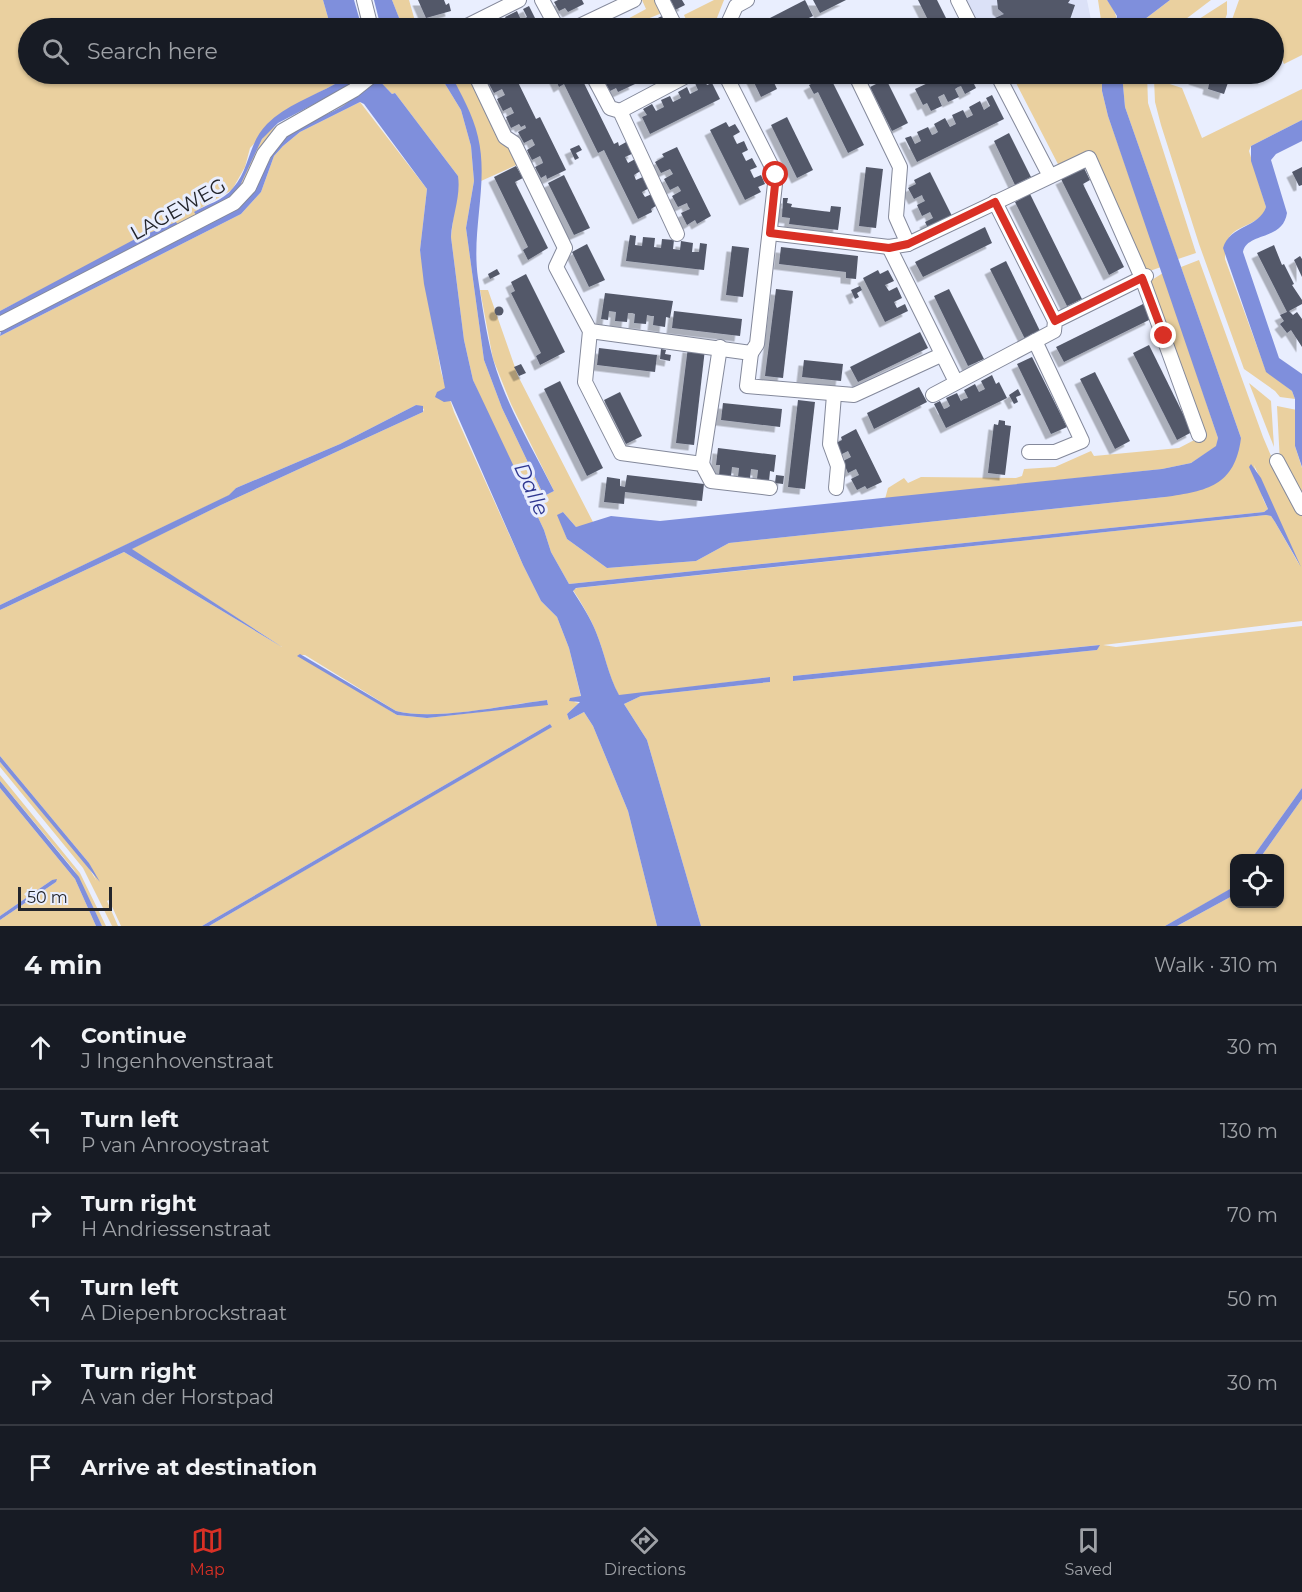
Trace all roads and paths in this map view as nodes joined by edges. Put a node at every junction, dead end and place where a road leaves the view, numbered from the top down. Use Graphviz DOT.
graph roads {
  1 [pos="364,0"];
  2 [pos="519,0"];
  3 [pos="542,0"];
  4 [pos="633,0"];
  5 [pos="662,0"];
  6 [pos="747,0"];
  7 [pos="958,0"];
  8 [pos="368,18"];
  9 [pos="484,18"];
  10 [pos="552,18"];
  11 [pos="595,18"];
  12 [pos="670,18"];
  13 [pos="731,18"];
  14 [pos="967,18"];
  15 [pos="362,84"];
  16 [pos="480,84"];
  17 [pos="597,84"];
  18 [pos="671,84"];
  19 [pos="729,84"];
  20 [pos="860,84"];
  21 [pos="1002,84"];
  22 [pos="620,111"];
  23 [pos="1050,176"];
  24 [pos="995,202"];
  25 [pos="770,233"];
  26 [pos="677,234"];
  27 [pos="908,244"];
  28 [pos="889,248"];
  29 [pos="1144,277"];
  30 [pos="1055,321"];
  31 [pos="0,324"];
  32 [pos="590,331"];
  33 [pos="1035,341"];
  34 [pos="720,347"];
  35 [pos="752,353"];
  36 [pos="941,355"];
  37 [pos="956,382"];
  38 [pos="834,395"];
  39 [pos="933,395"];
  40 [pos="1199,435"];
  41 [pos="1029,452"];
  42 [pos="1277,461"];
  43 [pos="702,464"];
  44 [pos="770,488"];
  45 [pos="836,488"];
  46 [pos="1302,508"];
  1 -- 8 [label="street"];
  2 -- 9 [label="street"];
  3 -- 10 [label="street"];
  4 -- 11 [label="street"];
  5 -- 12 [label="street"];
  6 -- 13 [label="street"];
  7 -- 14 [label="street"];
  15 -- 31 [label="street, LAGEWEG"];
  16 -- 32 [label="street"];
  17 -- 22 [label="street"];
  18 -- 22 [label="street"];
  19 -- 25 [label="street"];
  20 -- 27 [label="street"];
  21 -- 23 [label="street"];
  22 -- 26 [label="street"];
  23 -- 24 [label="street"];
  23 -- 29 [label="street"];
  24 -- 27 [label="street"];
  24 -- 30 [label="street"];
  25 -- 28 [label="street"];
  25 -- 35 [label="street"];
  27 -- 28 [label="street"];
  28 -- 36 [label="street"];
  29 -- 30 [label="street"];
  29 -- 40 [label="street"];
  30 -- 33 [label="street"];
  32 -- 34 [label="street"];
  32 -- 43 [label="street"];
  33 -- 37 [label="street"];
  33 -- 41 [label="street"];
  34 -- 35 [label="street"];
  34 -- 43 [label="street"];
  35 -- 38 [label="street"];
  36 -- 37 [label="street"];
  36 -- 38 [label="street"];
  37 -- 39 [label="street"];
  38 -- 45 [label="street"];
  42 -- 46 [label="street"];
  43 -- 44 [label="street"];
}
